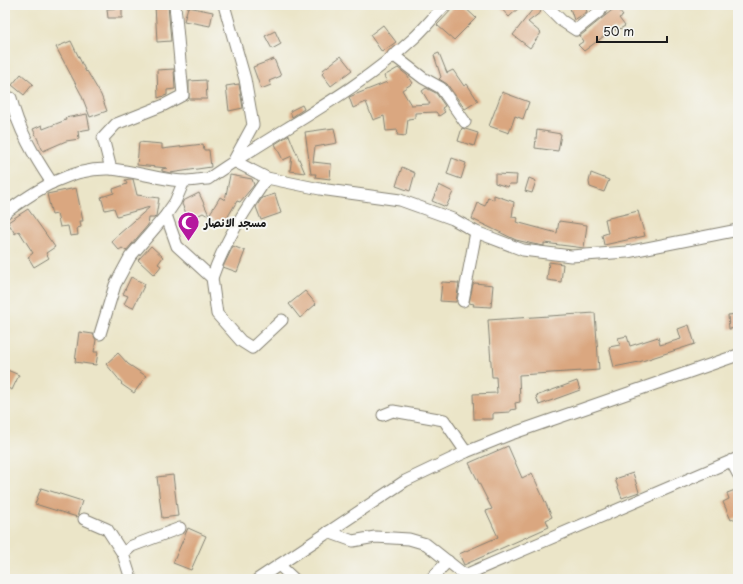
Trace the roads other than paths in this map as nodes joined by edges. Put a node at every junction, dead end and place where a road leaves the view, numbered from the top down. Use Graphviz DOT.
graph roads {
  1 [pos="175,5"];
  2 [pos="224,5"];
  3 [pos="444,5"];
  4 [pos="546,5"];
  5 [pos="603,5"];
  6 [pos="393,55"];
  7 [pos="11,98"];
  8 [pos="465,122"];
  9 [pos="234,161"];
  10 [pos="111,169"];
  11 [pos="267,178"];
  12 [pos="184,181"];
  13 [pos="52,183"];
  14 [pos="5,212"];
  15 [pos="166,215"];
  16 [pos="738,230"];
  17 [pos="476,232"];
  18 [pos="212,278"];
  19 [pos="463,301"];
  20 [pos="282,320"];
  21 [pos="100,334"];
  22 [pos="738,355"];
  23 [pos="383,415"];
  24 [pos="466,452"];
  25 [pos="735,460"];
  26 [pos="738,474"];
  27 [pos="84,519"];
  28 [pos="180,528"];
  29 [pos="328,532"];
  30 [pos="123,554"];
  31 [pos="448,561"];
  32 [pos="279,565"];
  33 [pos="467,577"];
  34 [pos="131,579"];
  35 [pos="258,579"];
  36 [pos="294,579"];
  37 [pos="431,579"];
  1 -- 10 [label="street"];
  2 -- 9 [label="street"];
  3 -- 6 [label="street"];
  4 -- 5 [label="street"];
  6 -- 8 [label="street"];
  6 -- 9 [label="street"];
  7 -- 13 [label="street"];
  9 -- 11 [label="street"];
  9 -- 12 [label="street"];
  10 -- 12 [label="street"];
  10 -- 13 [label="street"];
  11 -- 17 [label="street"];
  11 -- 18 [label="street"];
  12 -- 15 [label="street"];
  13 -- 14 [label="street"];
  15 -- 18 [label="street"];
  15 -- 21 [label="street"];
  16 -- 17 [label="street"];
  17 -- 19 [label="street"];
  18 -- 20 [label="street"];
  22 -- 24 [label="street"];
  23 -- 24 [label="street"];
  24 -- 29 [label="street"];
  25 -- 26 [label="street"];
  25 -- 33 [label="street"];
  27 -- 30 [label="street"];
  28 -- 30 [label="street"];
  29 -- 31 [label="street"];
  29 -- 32 [label="street"];
  30 -- 34 [label="street"];
  31 -- 33 [label="street"];
  31 -- 37 [label="street"];
  32 -- 35 [label="street"];
  32 -- 36 [label="street"];
}
